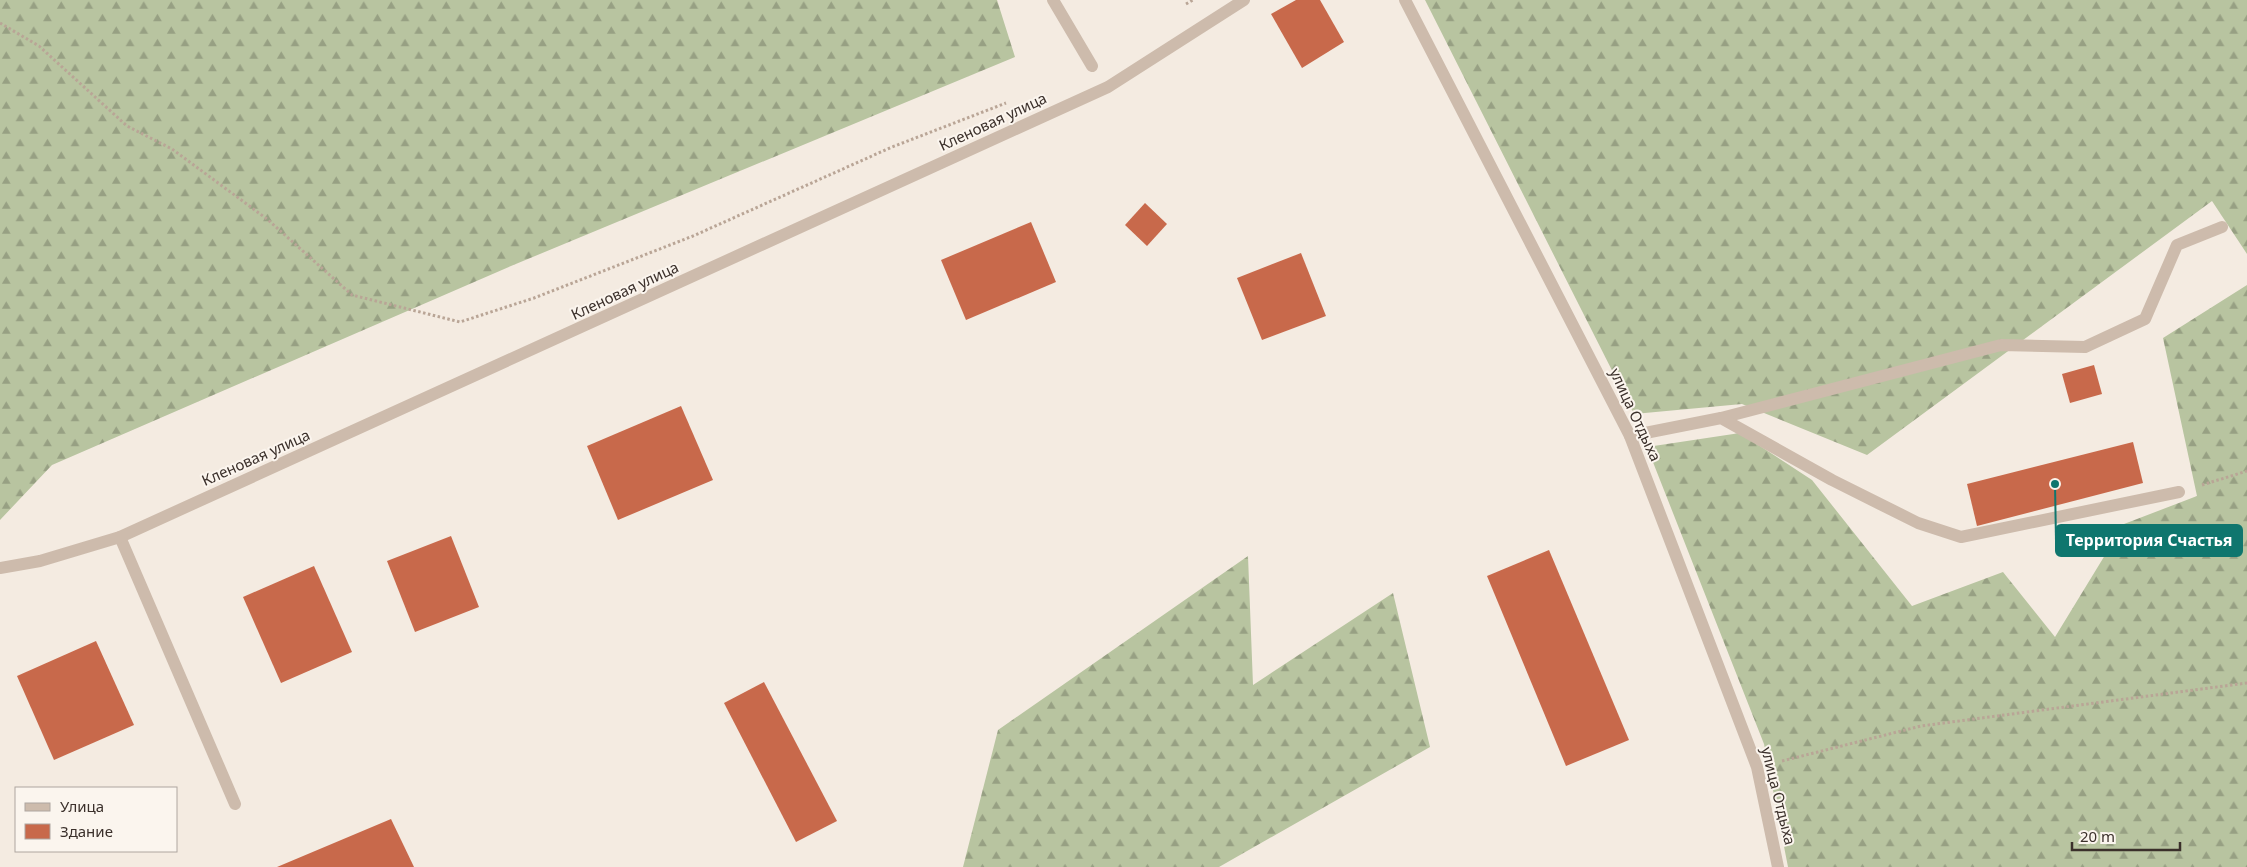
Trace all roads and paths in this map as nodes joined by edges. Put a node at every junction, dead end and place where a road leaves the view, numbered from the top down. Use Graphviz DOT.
graph roads {
  1 [pos="1053,0"];
  2 [pos="1244,0"];
  3 [pos="1405,0"];
  4 [pos="0,23"];
  5 [pos="1092,66"];
  6 [pos="1008,102"];
  7 [pos="2222,226"];
  8 [pos="1721,418"];
  9 [pos="1630,436"];
  10 [pos="2247,471"];
  11 [pos="2179,492"];
  12 [pos="120,537"];
  13 [pos="0,568"];
  14 [pos="2247,683"];
  15 [pos="1757,767"];
  16 [pos="235,804"];
  17 [pos="1778,867"];
  1 -- 5 [label="street"];
  2 -- 12 [label="street, Кленовая улица"];
  3 -- 9 [label="street, улица Отдыха"];
  4 -- 6 [label="path"];
  7 -- 8 [label="street"];
  8 -- 9 [label="street"];
  8 -- 11 [label="street"];
  9 -- 15 [label="street, улица Отдыха"];
  10 -- 11 [label="path"];
  12 -- 13 [label="street, Кленовая улица"];
  12 -- 16 [label="street"];
  14 -- 15 [label="path"];
  15 -- 17 [label="street, улица Отдыха"];
}
